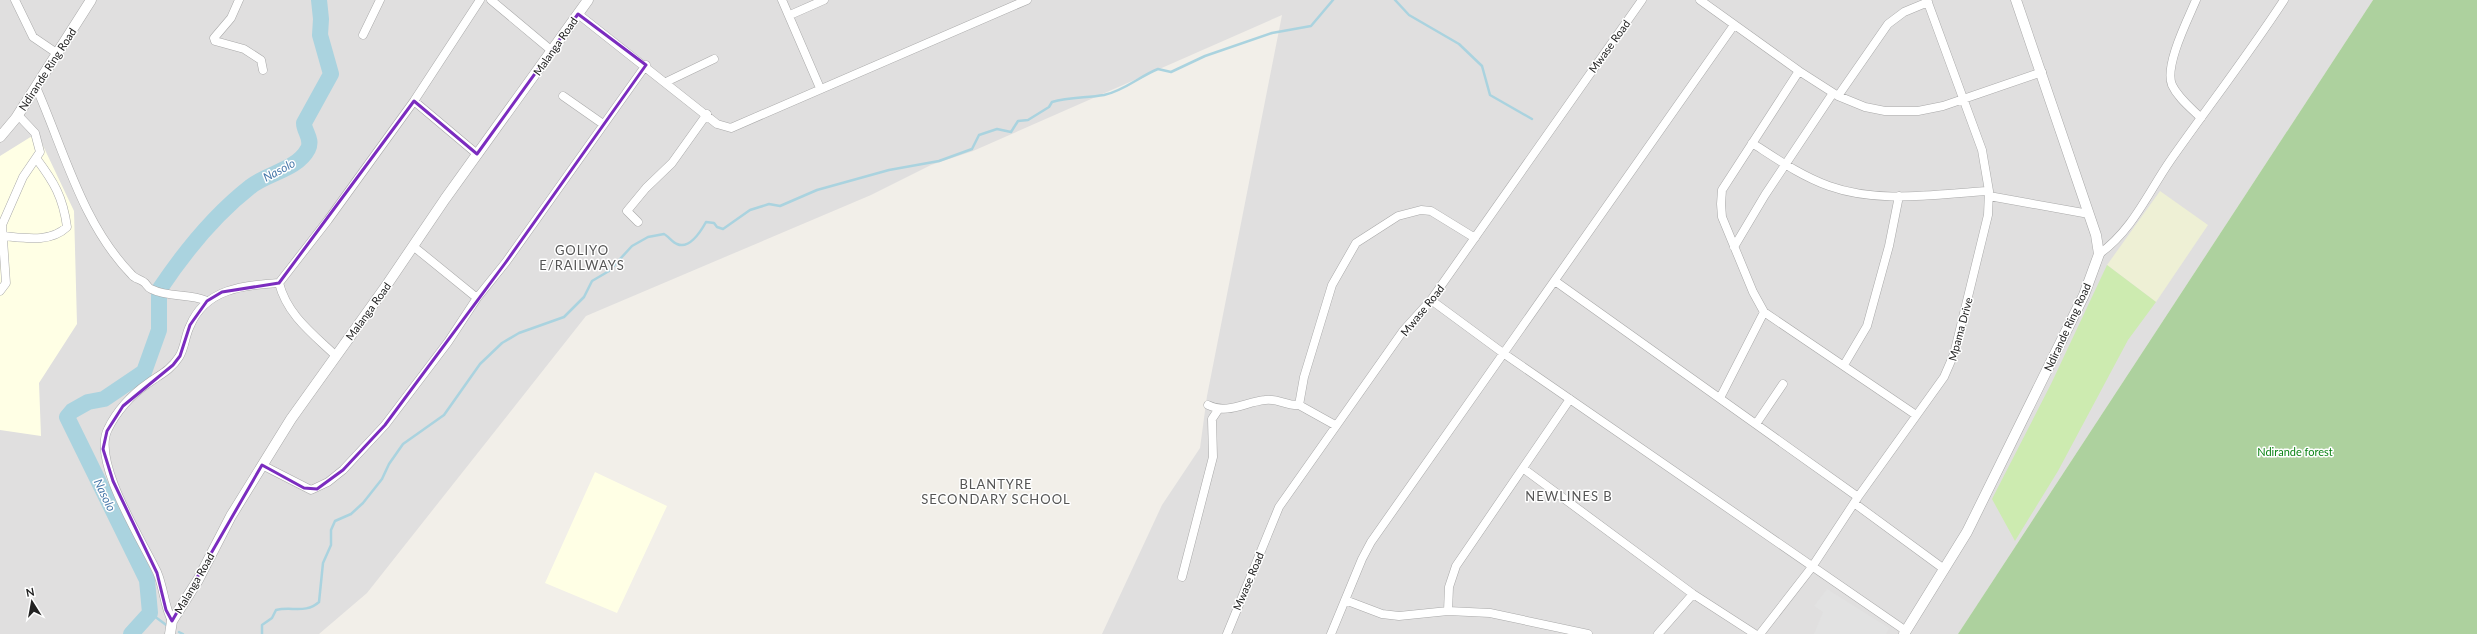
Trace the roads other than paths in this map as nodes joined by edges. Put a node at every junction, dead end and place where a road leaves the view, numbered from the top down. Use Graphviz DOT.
graph roads {
  1 [pos="15,0"];
  2 [pos="91,0"];
  3 [pos="239,0"];
  4 [pos="380,0"];
  5 [pos="480,0"];
  6 [pos="491,0"];
  7 [pos="588,0"];
  8 [pos="782,0"];
  9 [pos="824,0"];
  10 [pos="1027,0"];
  11 [pos="1642,0"];
  12 [pos="1700,0"];
  13 [pos="2016,0"];
  14 [pos="2196,0"];
  15 [pos="2284,0"];
  16 [pos="1927,1"];
  17 [pos="578,14"];
  18 [pos="790,15"];
  19 [pos="1734,25"];
  20 [pos="363,35"];
  21 [pos="552,51"];
  22 [pos="58,54"];
  23 [pos="714,60"];
  24 [pos="646,65"];
  25 [pos="263,70"];
  26 [pos="1799,71"];
  27 [pos="2042,72"];
  28 [pos="666,82"];
  29 [pos="36,87"];
  30 [pos="820,88"];
  31 [pos="1835,94"];
  32 [pos="563,96"];
  33 [pos="1964,98"];
  34 [pos="414,101"];
  35 [pos="707,114"];
  36 [pos="18,115"];
  37 [pos="2201,118"];
  38 [pos="603,124"];
  39 [pos="0,137"];
  40 [pos="1752,143"];
  41 [pos="477,154"];
  42 [pos="36,158"];
  43 [pos="1786,164"];
  44 [pos="1989,193"];
  45 [pos="1899,196"];
  46 [pos="2089,214"];
  47 [pos="638,222"];
  48 [pos="3,236"];
  49 [pos="1475,238"];
  50 [pos="413,246"];
  51 [pos="1734,247"];
  52 [pos="2099,254"];
  53 [pos="1555,281"];
  54 [pos="279,283"];
  55 [pos="0,291"];
  56 [pos="477,298"];
  57 [pos="1431,300"];
  58 [pos="207,301"];
  59 [pos="1764,312"];
  60 [pos="1503,353"];
  61 [pos="336,356"];
  62 [pos="1844,365"];
  63 [pos="1783,384"];
  64 [pos="1720,398"];
  65 [pos="1570,399"];
  66 [pos="1208,405"];
  67 [pos="1299,405"];
  68 [pos="1218,410"];
  69 [pos="1916,415"];
  70 [pos="1756,424"];
  71 [pos="1335,425"];
  72 [pos="262,465"];
  73 [pos="1524,469"];
  74 [pos="1856,500"];
  75 [pos="1812,567"];
  76 [pos="1944,569"];
  77 [pos="1182,577"];
  78 [pos="1693,594"];
  79 [pos="1345,600"];
  80 [pos="1448,611"];
  81 [pos="172,621"];
  82 [pos="1905,633"];
  83 [pos="170,634"];
  84 [pos="1227,634"];
  85 [pos="1331,634"];
  86 [pos="1588,634"];
  87 [pos="1658,634"];
  88 [pos="1755,634"];
  89 [pos="1760,634"];
  1 -- 22 [label="street"];
  2 -- 22 [label="street, Ndirande Ring Road"];
  3 -- 25 [label="street"];
  4 -- 20 [label="street"];
  5 -- 34 [label="street"];
  6 -- 21 [label="street"];
  7 -- 17 [label="street, Malanga Road"];
  8 -- 18 [label="street"];
  9 -- 18 [label="street"];
  10 -- 30 [label="street"];
  11 -- 49 [label="street, Mwase Road"];
  12 -- 19 [label="street"];
  13 -- 27 [label="street"];
  14 -- 37 [label="street"];
  15 -- 37 [label="street"];
  16 -- 31 [label="street"];
  16 -- 33 [label="street, Mpama Drive"];
  17 -- 21 [label="street, Malanga Road"];
  17 -- 24 [label="street"];
  18 -- 30 [label="street"];
  19 -- 26 [label="street"];
  19 -- 53 [label="street"];
  21 -- 41 [label="street, Malanga Road"];
  22 -- 29 [label="street, Ndirande Ring Road"];
  23 -- 28 [label="street"];
  24 -- 28 [label="street"];
  24 -- 38 [label="street"];
  26 -- 31 [label="street"];
  26 -- 40 [label="street"];
  27 -- 33 [label="street"];
  27 -- 46 [label="street"];
  28 -- 35 [label="street"];
  29 -- 36 [label="street, Ndirande Ring Road"];
  29 -- 58 [label="street"];
  30 -- 35 [label="street"];
  31 -- 33 [label="street"];
  31 -- 43 [label="street"];
  32 -- 38 [label="street"];
  33 -- 44 [label="street, Mpama Drive"];
  34 -- 41 [label="street"];
  34 -- 54 [label="street"];
  35 -- 47 [label="street"];
  36 -- 39 [label="street, Ndirande Ring Road"];
  36 -- 42 [label="street"];
  37 -- 52 [label="street"];
  38 -- 56 [label="street"];
  40 -- 43 [label="street"];
  40 -- 51 [label="street"];
  41 -- 50 [label="street, Malanga Road"];
  42 -- 48 [label="street"];
  42 -- 48 [label="street"];
  43 -- 45 [label="street"];
  43 -- 51 [label="street"];
  44 -- 45 [label="street"];
  44 -- 46 [label="street"];
  44 -- 69 [label="street, Mpama Drive"];
  45 -- 62 [label="street"];
  46 -- 52 [label="street"];
  48 -- 55 [label="street"];
  49 -- 57 [label="street, Mwase Road"];
  49 -- 67 [label="street"];
  50 -- 56 [label="street"];
  50 -- 61 [label="street, Malanga Road"];
  51 -- 59 [label="street"];
  52 -- 76 [label="street, Ndirande Ring Road"];
  53 -- 60 [label="street"];
  53 -- 64 [label="street"];
  54 -- 58 [label="street"];
  54 -- 61 [label="street"];
  56 -- 72 [label="street"];
  57 -- 60 [label="street"];
  57 -- 71 [label="street, Mwase Road"];
  58 -- 81 [label="street"];
  59 -- 62 [label="street"];
  59 -- 64 [label="street"];
  60 -- 65 [label="street"];
  60 -- 79 [label="street"];
  61 -- 72 [label="street, Malanga Road"];
  62 -- 69 [label="street"];
  63 -- 70 [label="street"];
  64 -- 70 [label="street"];
  65 -- 73 [label="street"];
  65 -- 75 [label="street"];
  66 -- 68 [label="street"];
  67 -- 68 [label="street"];
  67 -- 71 [label="street"];
  68 -- 77 [label="street"];
  69 -- 74 [label="street, Mpama Drive"];
  70 -- 74 [label="street"];
  71 -- 84 [label="street, Mwase Road"];
  72 -- 81 [label="street, Malanga Road"];
  73 -- 78 [label="street"];
  73 -- 80 [label="street"];
  74 -- 75 [label="street, Mpama Drive"];
  74 -- 76 [label="street"];
  75 -- 82 [label="street"];
  75 -- 89 [label="street, Mpama Drive"];
  76 -- 82 [label="street, Ndirande Ring Road"];
  78 -- 87 [label="street"];
  78 -- 88 [label="street"];
  79 -- 80 [label="street"];
  79 -- 85 [label="street"];
  80 -- 86 [label="street"];
  81 -- 83 [label="street, Malanga Road"];
}
